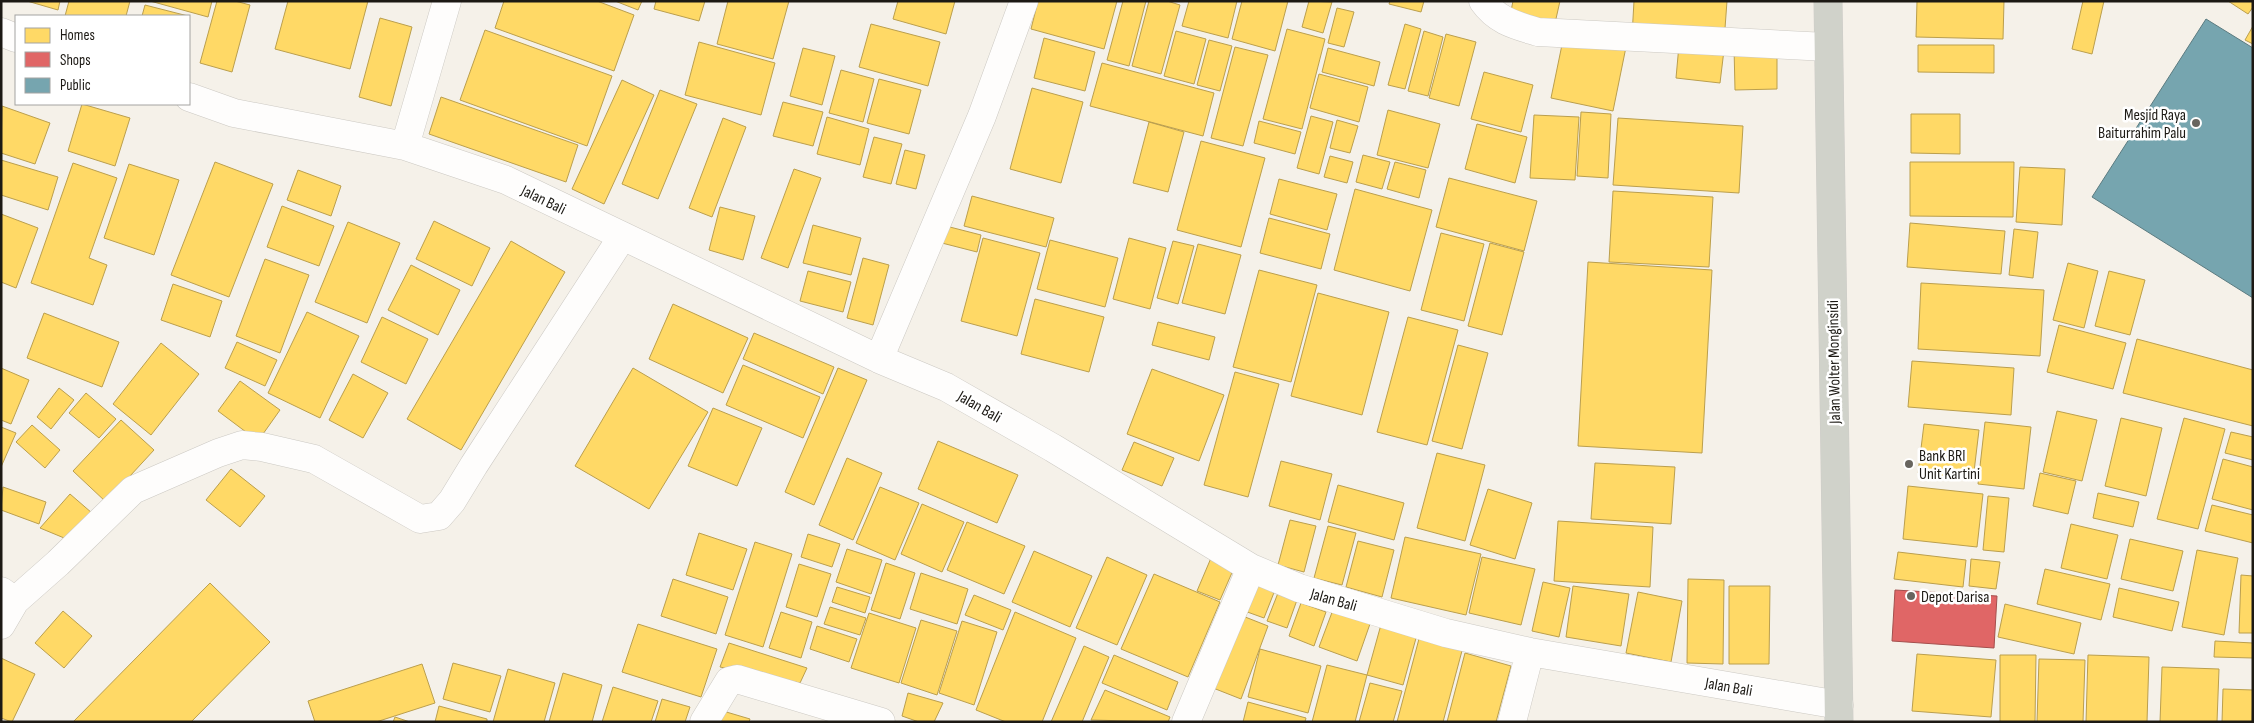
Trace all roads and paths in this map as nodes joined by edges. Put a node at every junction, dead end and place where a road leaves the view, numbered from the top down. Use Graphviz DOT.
graph roads {
  1 [pos="447,1"];
  2 [pos="1024,1"];
  3 [pos="1482,1"];
  4 [pos="1828,1"];
  5 [pos="1,32"];
  6 [pos="15,38"];
  7 [pos="1827,47"];
  8 [pos="190,98"];
  9 [pos="405,146"];
  10 [pos="622,237"];
  11 [pos="879,359"];
  12 [pos="1250,568"];
  13 [pos="12,596"];
  14 [pos="1,625"];
  15 [pos="1530,652"];
  16 [pos="807,711"];
  17 [pos="1839,713"];
  18 [pos="704,722"];
  19 [pos="881,722"];
  20 [pos="1186,722"];
  21 [pos="1512,722"];
  1 -- 9 [label="street"];
  2 -- 11 [label="street"];
  3 -- 7 [label="street"];
  4 -- 7 [label="highway, Jalan Wolter Monginsidi"];
  5 -- 6 [label="street"];
  7 -- 17 [label="highway, Jalan Wolter Monginsidi"];
  8 -- 9 [label="street, Jalan Bali"];
  9 -- 10 [label="street, Jalan Bali"];
  10 -- 11 [label="street, Jalan Bali"];
  10 -- 13 [label="street"];
  11 -- 12 [label="street, Jalan Bali"];
  12 -- 15 [label="street, Jalan Bali"];
  12 -- 20 [label="street"];
  13 -- 14 [label="street"];
  15 -- 17 [label="street, Jalan Bali"];
  15 -- 21 [label="street"];
  16 -- 18 [label="street"];
  16 -- 19 [label="street"];
}
